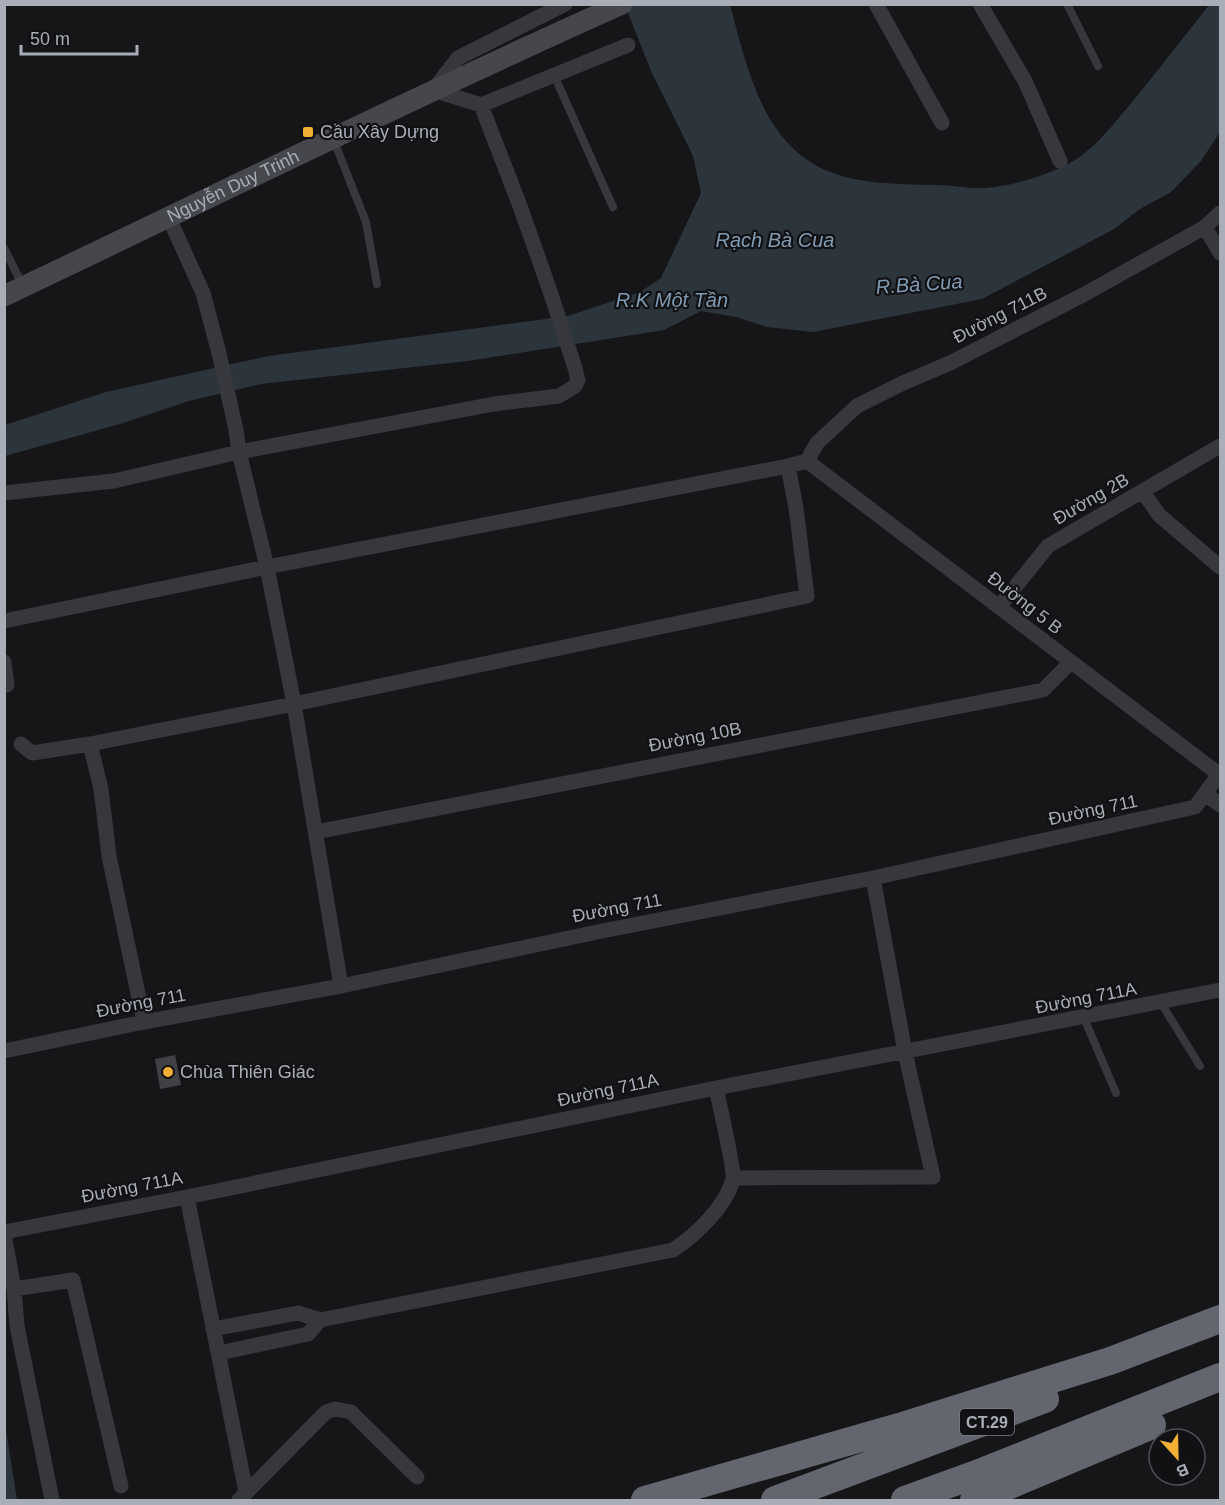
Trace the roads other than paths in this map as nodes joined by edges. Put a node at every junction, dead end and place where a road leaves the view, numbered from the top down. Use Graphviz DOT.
graph roads {
  1 [pos="565,4"];
  2 [pos="622,4"];
  3 [pos="876,4"];
  4 [pos="980,4"];
  5 [pos="1067,4"];
  6 [pos="628,45"];
  7 [pos="1098,66"];
  8 [pos="554,75"];
  9 [pos="433,90"];
  10 [pos="481,105"];
  11 [pos="942,123"];
  12 [pos="333,140"];
  13 [pos="1060,161"];
  14 [pos="613,207"];
  15 [pos="1221,213"];
  16 [pos="169,218"];
  17 [pos="1205,227"];
  18 [pos="4,248"];
  19 [pos="1221,253"];
  20 [pos="377,284"];
  21 [pos="24,287"];
  22 [pos="4,296"];
  23 [pos="1221,446"];
  24 [pos="238,452"];
  25 [pos="807,461"];
  26 [pos="788,466"];
  27 [pos="1143,492"];
  28 [pos="4,493"];
  29 [pos="267,567"];
  30 [pos="1221,567"];
  31 [pos="999,607"];
  32 [pos="4,621"];
  33 [pos="4,662"];
  34 [pos="1071,662"];
  35 [pos="8,685"];
  36 [pos="294,704"];
  37 [pos="21,744"];
  38 [pos="90,744"];
  39 [pos="1220,774"];
  40 [pos="1206,794"];
  41 [pos="1221,805"];
  42 [pos="316,832"];
  43 [pos="873,878"];
  44 [pos="341,986"];
  45 [pos="1221,990"];
  46 [pos="1161,1003"];
  47 [pos="1083,1018"];
  48 [pos="144,1022"];
  49 [pos="4,1051"];
  50 [pos="905,1052"];
  51 [pos="1200,1066"];
  52 [pos="716,1088"];
  53 [pos="1116,1093"];
  54 [pos="734,1178"];
  55 [pos="187,1197"];
  56 [pos="4,1233"];
  57 [pos="14,1289"];
  58 [pos="321,1320"];
  59 [pos="1210,1328"];
  60 [pos="213,1329"];
  61 [pos="219,1353"];
  62 [pos="1221,1377"];
  63 [pos="1221,1395"];
  64 [pos="1177,1405"];
  65 [pos="417,1477"];
  66 [pos="121,1486"];
  67 [pos="243,1496"];
  68 [pos="52,1500"];
  69 [pos="645,1500"];
  70 [pos="774,1500"];
  71 [pos="905,1500"];
  72 [pos="974,1500"];
  1 -- 9 [label="street"];
  2 -- 9 [label="main road, Nguyễn Duy Trinh"];
  3 -- 11 [label="street"];
  4 -- 13 [label="street"];
  5 -- 7 [label="lane"];
  6 -- 8 [label="street"];
  8 -- 10 [label="street"];
  8 -- 14 [label="lane"];
  9 -- 10 [label="street"];
  9 -- 12 [label="main road, Nguyễn Duy Trinh"];
  10 -- 24 [label="street"];
  12 -- 16 [label="main road, Nguyễn Duy Trinh"];
  12 -- 20 [label="lane"];
  15 -- 17 [label="street, Đường 711B"];
  16 -- 21 [label="main road, Nguyễn Duy Trinh"];
  16 -- 24 [label="street"];
  17 -- 19 [label="street"];
  17 -- 25 [label="street, Đường 711B"];
  18 -- 21 [label="lane"];
  21 -- 22 [label="main road, Nguyễn Duy Trinh"];
  23 -- 27 [label="street, Đường 2B"];
  24 -- 28 [label="street"];
  24 -- 29 [label="street"];
  25 -- 26 [label="street"];
  25 -- 31 [label="street, Đường 5 B"];
  26 -- 29 [label="street"];
  26 -- 36 [label="street"];
  27 -- 30 [label="street"];
  27 -- 31 [label="street, Đường 2B"];
  29 -- 32 [label="street"];
  29 -- 36 [label="street"];
  31 -- 34 [label="street, Đường 5 B"];
  33 -- 35 [label="street"];
  34 -- 39 [label="street, Đường 5 B"];
  34 -- 42 [label="street, Đường 10B"];
  36 -- 38 [label="street"];
  36 -- 42 [label="street"];
  37 -- 38 [label="street"];
  38 -- 48 [label="street"];
  39 -- 40 [label="street, Đường 711"];
  40 -- 41 [label="street"];
  40 -- 43 [label="street, Đường 711"];
  42 -- 44 [label="street"];
  43 -- 44 [label="street, Đường 711"];
  43 -- 50 [label="street"];
  44 -- 48 [label="street, Đường 711"];
  45 -- 46 [label="street, Đường 711A"];
  46 -- 47 [label="street, Đường 711A"];
  46 -- 51 [label="lane"];
  47 -- 50 [label="street, Đường 711A"];
  47 -- 53 [label="lane"];
  48 -- 49 [label="street, Đường 711"];
  50 -- 52 [label="street, Đường 711A"];
  50 -- 54 [label="street"];
  52 -- 54 [label="street"];
  52 -- 55 [label="street, Đường 711A"];
  54 -- 58 [label="street"];
  55 -- 56 [label="street, Đường 711A"];
  55 -- 60 [label="street"];
  56 -- 57 [label="street"];
  57 -- 66 [label="street"];
  57 -- 68 [label="street"];
  58 -- 60 [label="street"];
  58 -- 61 [label="street"];
  59 -- 69 [label="highway"];
  59 -- 70 [label="highway, CT.29"];
  60 -- 61 [label="street"];
  61 -- 67 [label="street"];
  62 -- 64 [label="highway, CT.29"];
  63 -- 64 [label="highway"];
  64 -- 71 [label="highway, CT.29"];
  64 -- 72 [label="highway"];
  65 -- 67 [label="street"];
}
